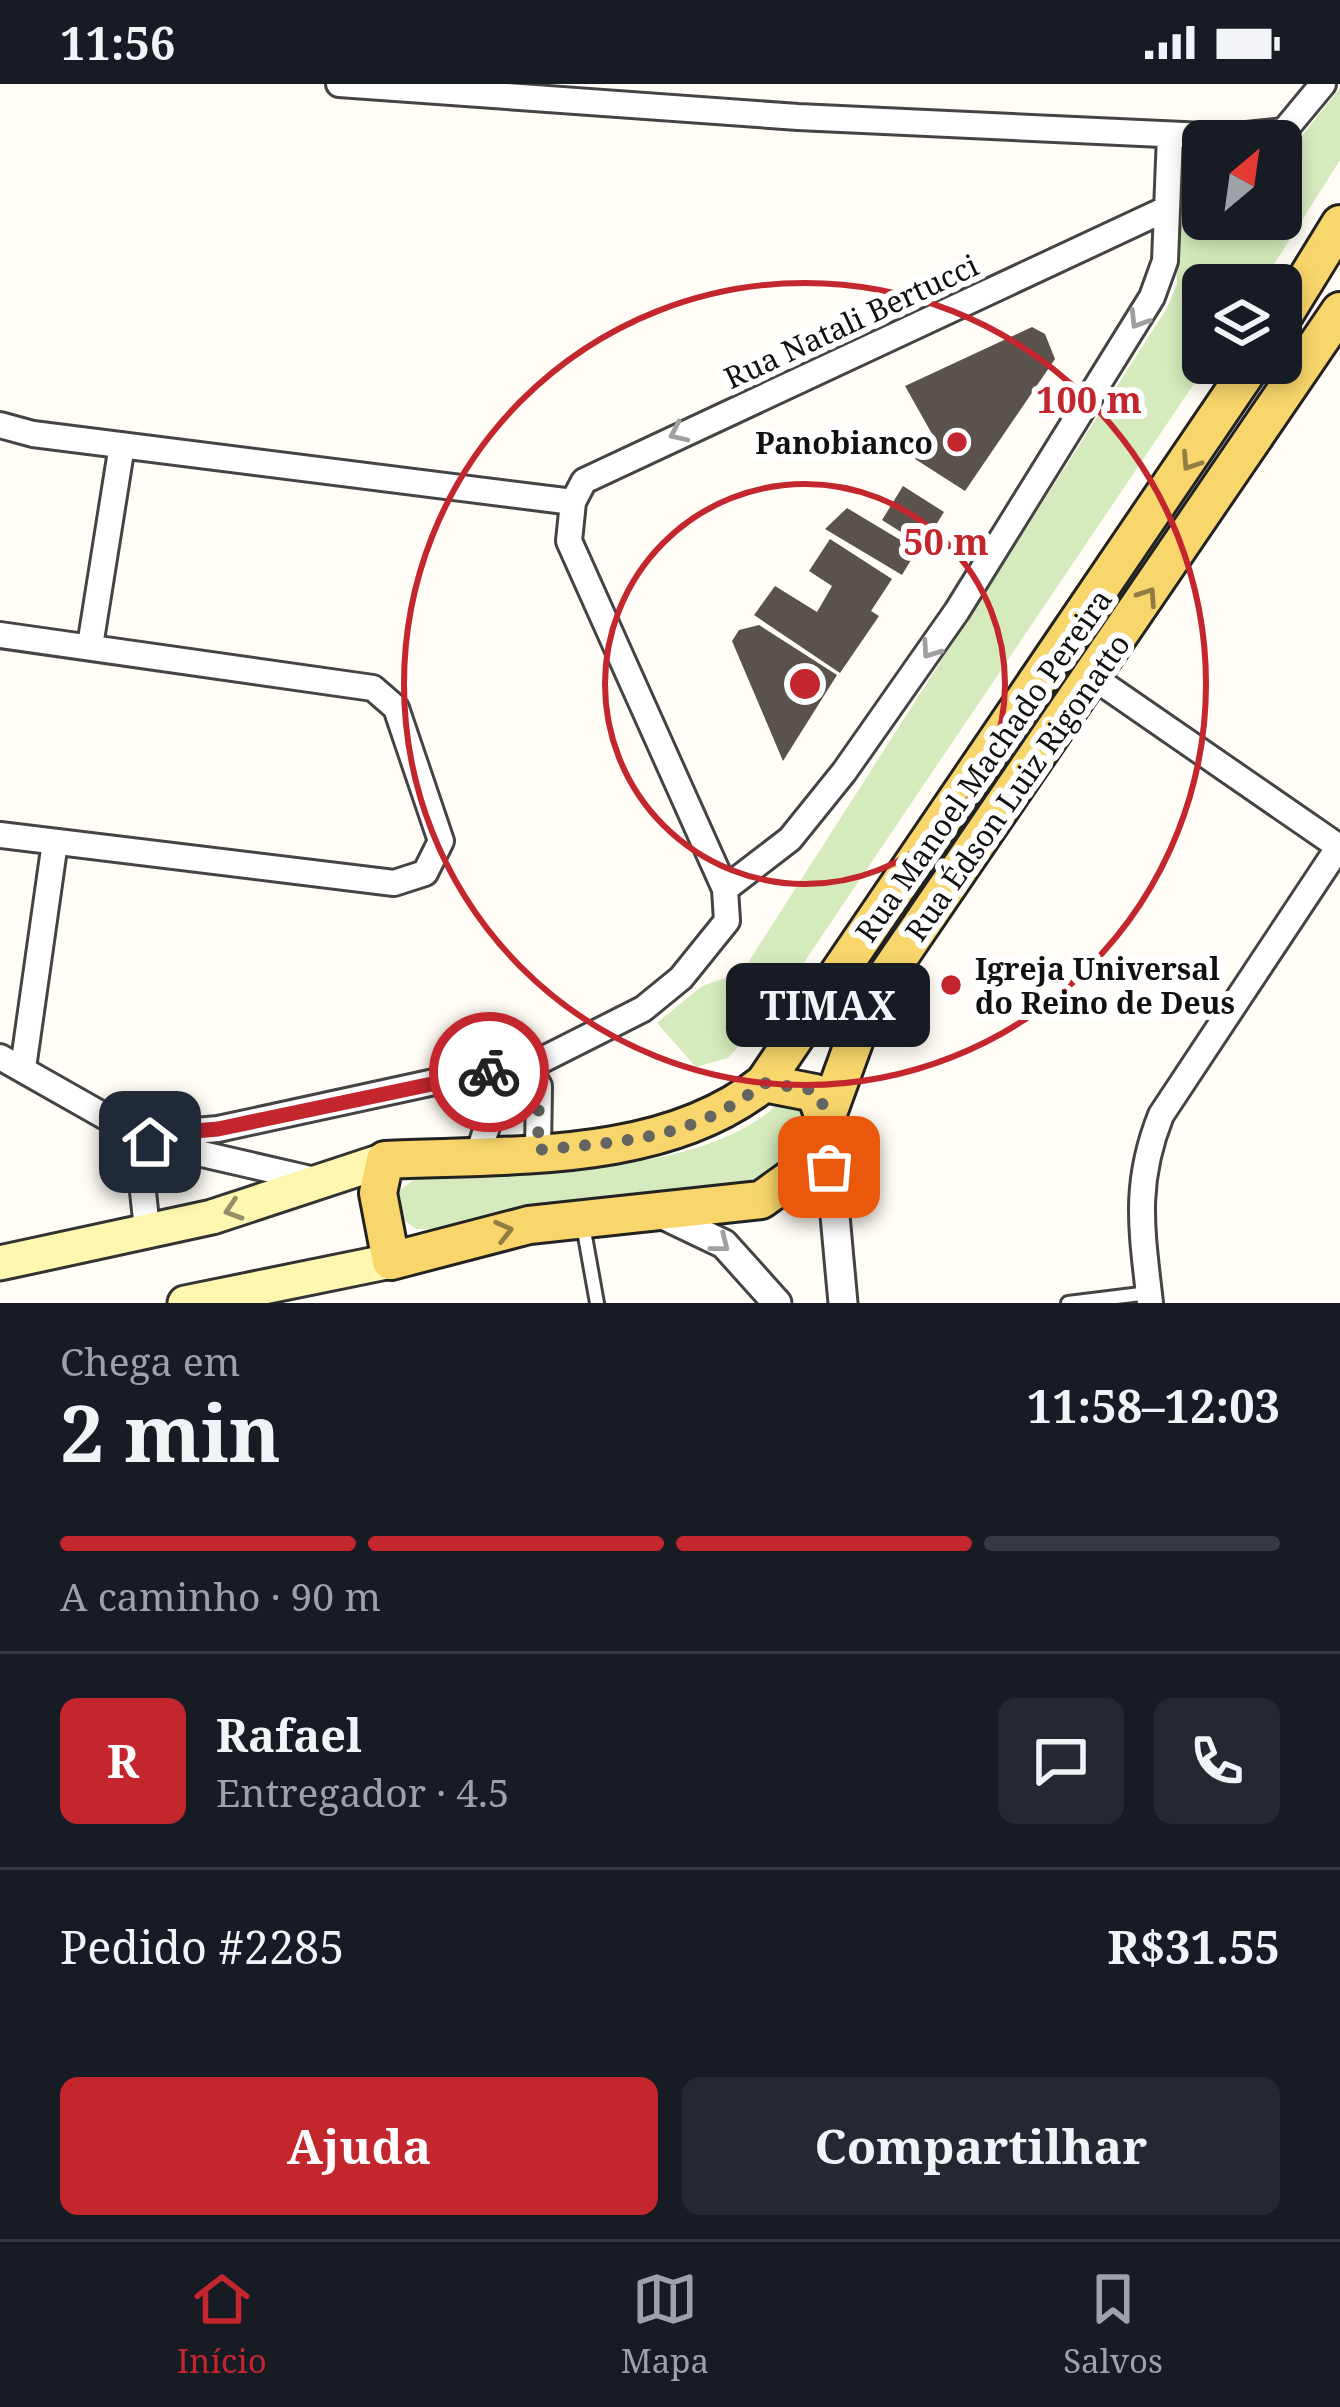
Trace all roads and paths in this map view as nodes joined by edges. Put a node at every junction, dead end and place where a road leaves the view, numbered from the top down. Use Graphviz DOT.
graph roads {
  1 [pos="339,84"];
  2 [pos="1323,84"];
  3 [pos="1170,135"];
  4 [pos="1166,209"];
  5 [pos="1340,224"];
  6 [pos="1302,286"];
  7 [pos="1340,311"];
  8 [pos="1239,384"];
  9 [pos="0,425"];
  10 [pos="122,445"];
  11 [pos="573,502"];
  12 [pos="0,635"];
  13 [pos="90,646"];
  14 [pos="1093,677"];
  15 [pos="0,835"];
  16 [pos="55,842"];
  17 [pos="1340,846"];
  18 [pos="725,889"];
  19 [pos="11,1063"];
  20 [pos="529,1067"];
  21 [pos="764,1083"];
  22 [pos="826,1123"];
  23 [pos="150,1142"];
  24 [pos="538,1150"];
  25 [pos="478,1155"];
  26 [pos="385,1160"];
  27 [pos="318,1181"];
  28 [pos="647,1208"];
  29 [pos="581,1217"];
  30 [pos="148,1229"];
  31 [pos="391,1261"];
  32 [pos="0,1263"];
  33 [pos="1150,1298"];
  34 [pos="185,1303"];
  35 [pos="597,1303"];
  36 [pos="777,1303"];
  37 [pos="843,1303"];
  38 [pos="1068,1303"];
  1 -- 3 [label="street"];
  2 -- 3 [label="street"];
  3 -- 4 [label="street"];
  4 -- 11 [label="street, Rua Natali Bertucci, one-way"];
  4 -- 18 [label="street, one-way"];
  5 -- 6 [label="main road"];
  14 -- 7 [label="main road, Rua Édson Luiz Rigonatto, one-way"];
  8 -- 21 [label="main road, Rua Manoel Machado Pereira, one-way"];
  9 -- 10 [label="street"];
  10 -- 11 [label="street"];
  10 -- 13 [label="street"];
  11 -- 18 [label="street"];
  12 -- 13 [label="street"];
  13 -- 16 [label="street"];
  14 -- 17 [label="street"];
  14 -- 22 [label="main road, Rua Édson Luiz Rigonatto"];
  15 -- 16 [label="street"];
  16 -- 19 [label="street"];
  17 -- 33 [label="street"];
  18 -- 20 [label="street"];
  19 -- 23 [label="street"];
  20 -- 23 [label="street"];
  20 -- 24 [label="street"];
  20 -- 25 [label="street"];
  21 -- 22 [label="main road"];
  21 -- 24 [label="main road, Rua Manoel Machado Pereira"];
  22 -- 28 [label="main road, Rua Édson Luiz Rigonatto"];
  22 -- 37 [label="street"];
  23 -- 27 [label="street"];
  23 -- 30 [label="street"];
  24 -- 25 [label="main road, Rua Manoel Machado Pereira"];
  25 -- 26 [label="main road, Rua Manoel Machado Pereira"];
  26 -- 27 [label="main road, Rua Manoel Machado Pereira"];
  26 -- 31 [label="main road"];
  27 -- 30 [label="main road, Rua Manoel Machado Pereira, one-way"];
  28 -- 29 [label="main road, Rua Édson Luiz Rigonatto"];
  28 -- 36 [label="street, one-way"];
  31 -- 29 [label="main road, Rua Édson Luiz Rigonatto, one-way"];
  29 -- 35 [label="lane"];
  30 -- 32 [label="main road, Rua Manoel Machado Pereira"];
  31 -- 34 [label="main road, Rua Édson Luiz Rigonatto"];
  33 -- 38 [label="lane"];
}
